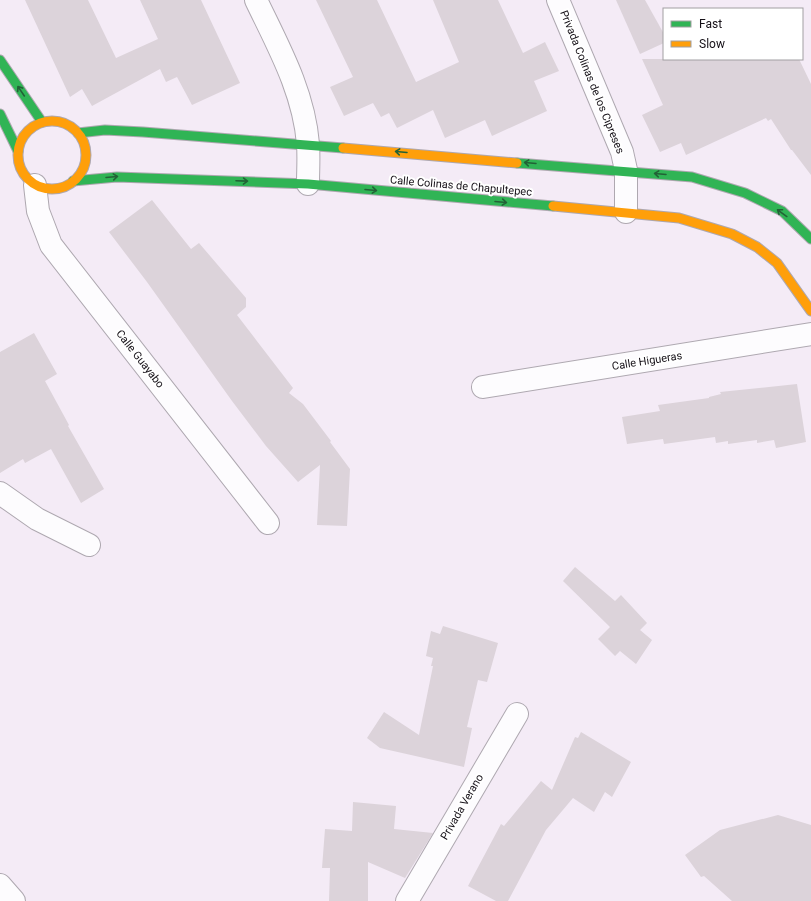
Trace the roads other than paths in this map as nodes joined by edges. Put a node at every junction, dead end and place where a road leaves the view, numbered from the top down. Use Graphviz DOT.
graph roads {
  1 [pos="256,0"];
  2 [pos="558,0"];
  3 [pos="0,60"];
  4 [pos="0,114"];
  5 [pos="42,122"];
  6 [pos="78,134"];
  7 [pos="308,145"];
  8 [pos="18,152"];
  9 [pos="626,170"];
  10 [pos="73,181"];
  11 [pos="308,184"];
  12 [pos="36,185"];
  13 [pos="626,212"];
  14 [pos="811,239"];
  15 [pos="811,311"];
  16 [pos="811,334"];
  17 [pos="483,387"];
  18 [pos="0,493"];
  19 [pos="268,522"];
  20 [pos="89,545"];
  21 [pos="517,714"];
  22 [pos="0,885"];
  23 [pos="14,901"];
  24 [pos="407,901"];
  1 -- 7 [label="street"];
  2 -- 9 [label="street, Privada Colinas de los Cipreses"];
  5 -- 3 [label="street, one-way"];
  4 -- 8 [label="street"];
  5 -- 6 [label="street"];
  5 -- 8 [label="street"];
  6 -- 7 [label="street"];
  6 -- 10 [label="street"];
  9 -- 7 [label="street, one-way"];
  7 -- 11 [label="street"];
  8 -- 12 [label="street"];
  9 -- 13 [label="street, Privada Colinas de los Cipreses"];
  14 -- 9 [label="street, one-way"];
  10 -- 11 [label="street, Calle Colinas de Chapultepec, one-way"];
  10 -- 12 [label="street"];
  11 -- 13 [label="street, Calle Colinas de Chapultepec, one-way"];
  12 -- 19 [label="street, Calle Guayabo"];
  13 -- 15 [label="street, Calle Colinas de Chapultepec"];
  16 -- 17 [label="street, Calle Higueras"];
  18 -- 20 [label="street"];
  21 -- 24 [label="street, Privada Verano"];
  22 -- 23 [label="street"];
}
